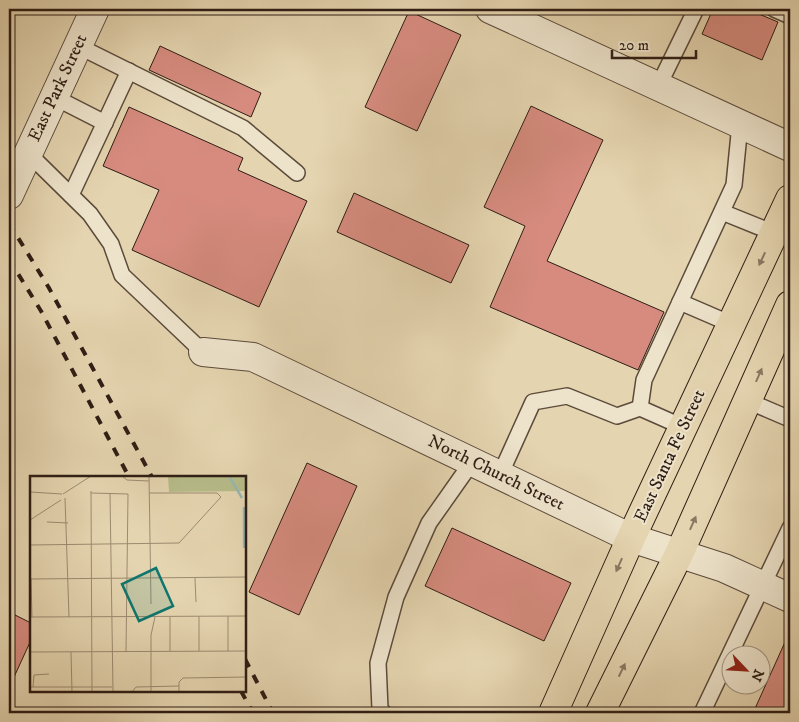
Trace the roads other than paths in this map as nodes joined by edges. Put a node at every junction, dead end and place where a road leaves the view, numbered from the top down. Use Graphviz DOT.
graph roads {
  1 [pos="95,9"];
  2 [pos="490,9"];
  3 [pos="696,9"];
  4 [pos="774,9"];
  5 [pos="790,16"];
  6 [pos="78,46"];
  7 [pos="129,71"];
  8 [pos="658,87"];
  9 [pos="54,97"];
  10 [pos="105,123"];
  11 [pos="740,124"];
  12 [pos="790,147"];
  13 [pos="28,153"];
  14 [pos="297,174"];
  15 [pos="9,194"];
  16 [pos="71,195"];
  17 [pos="790,199"];
  18 [pos="722,212"];
  19 [pos="774,233"];
  20 [pos="680,302"];
  21 [pos="790,305"];
  22 [pos="732,324"];
  23 [pos="203,352"];
  24 [pos="748,401"];
  25 [pos="640,408"];
  26 [pos="790,419"];
  27 [pos="683,427"];
  28 [pos="472,462"];
  29 [pos="500,475"];
  30 [pos="790,528"];
  31 [pos="631,538"];
  32 [pos="679,554"];
  33 [pos="763,586"];
  34 [pos="790,598"];
  35 [pos="384,713"];
  36 [pos="553,713"];
  37 [pos="600,713"];
  38 [pos="702,713"];
  1 -- 6 [label="street, East Park Street"];
  2 -- 8 [label="street"];
  3 -- 8 [label="lane"];
  4 -- 5 [label="lane"];
  6 -- 7 [label="lane"];
  6 -- 9 [label="street, East Park Street"];
  7 -- 10 [label="lane"];
  7 -- 14 [label="lane"];
  8 -- 11 [label="street"];
  9 -- 10 [label="lane"];
  9 -- 13 [label="street, East Park Street"];
  10 -- 16 [label="lane"];
  11 -- 12 [label="street"];
  11 -- 18 [label="lane"];
  13 -- 15 [label="street, East Park Street"];
  13 -- 16 [label="lane"];
  16 -- 23 [label="lane"];
  17 -- 19 [label="main road, East Santa Fe Street"];
  18 -- 19 [label="lane"];
  18 -- 20 [label="lane"];
  19 -- 22 [label="main road, East Santa Fe Street, one-way"];
  20 -- 22 [label="lane"];
  20 -- 25 [label="lane"];
  24 -- 21 [label="main road, one-way"];
  22 -- 27 [label="main road, East Santa Fe Street"];
  23 -- 28 [label="street, North Church Street"];
  24 -- 26 [label="lane"];
  32 -- 24 [label="main road, one-way"];
  25 -- 27 [label="lane"];
  25 -- 29 [label="lane"];
  27 -- 31 [label="main road, East Santa Fe Street"];
  28 -- 29 [label="street, North Church Street"];
  28 -- 35 [label="lane"];
  29 -- 31 [label="street, North Church Street"];
  30 -- 33 [label="lane"];
  31 -- 32 [label="street, North Church Street"];
  31 -- 36 [label="main road, East Santa Fe Street, one-way"];
  32 -- 33 [label="street, North Church Street"];
  37 -- 32 [label="main road, one-way"];
  33 -- 34 [label="street, North Church Street"];
  33 -- 38 [label="lane"];
}
